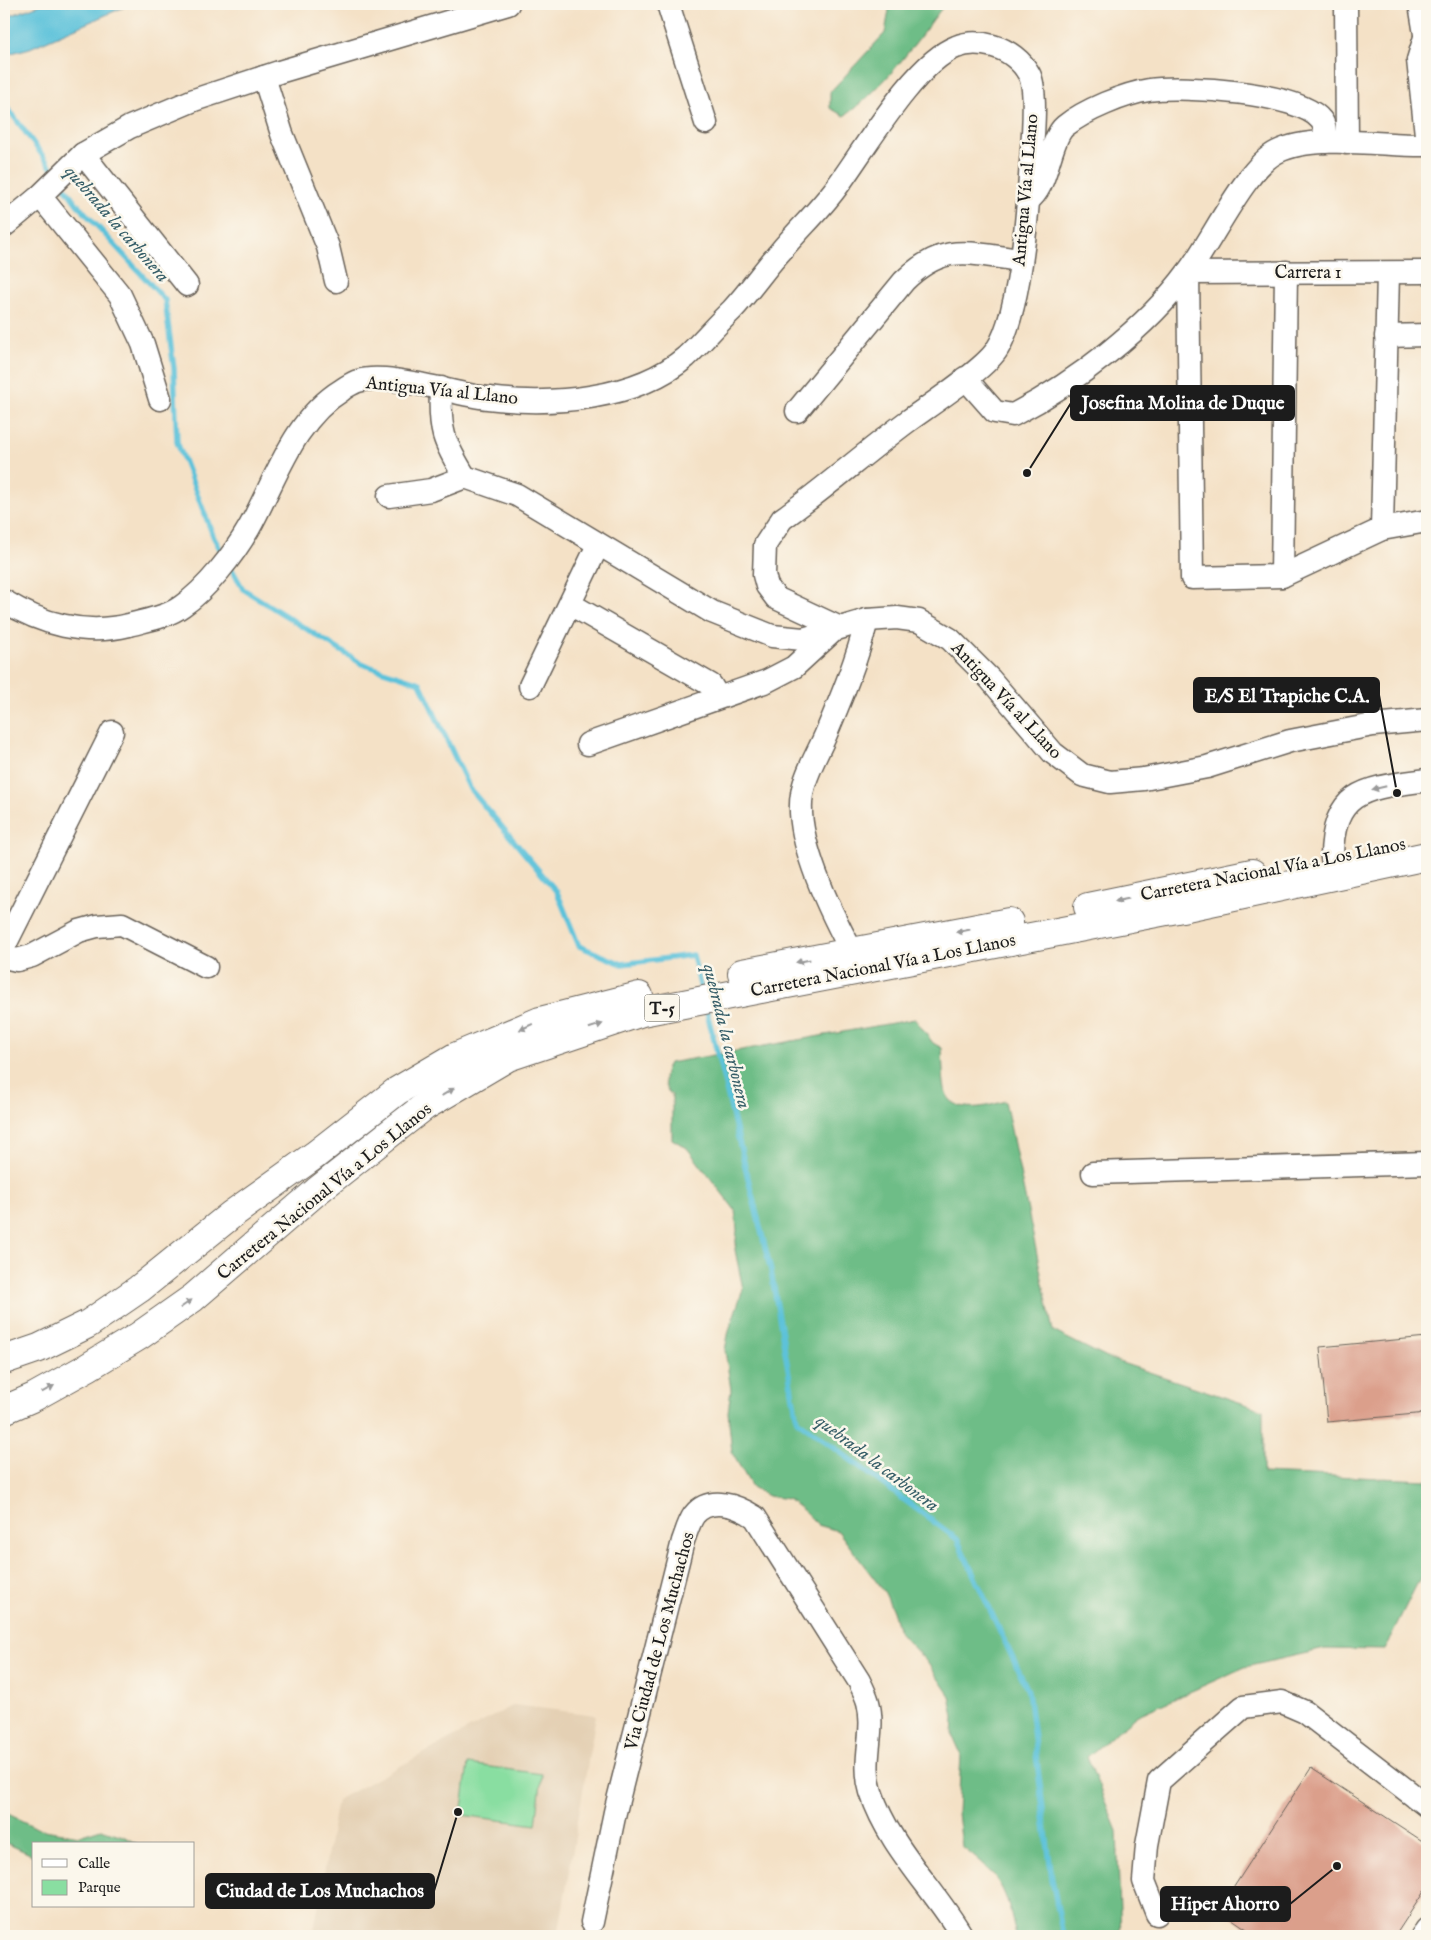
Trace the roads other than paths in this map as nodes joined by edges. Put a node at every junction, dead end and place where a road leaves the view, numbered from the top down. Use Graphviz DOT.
graph roads {
  1 [pos="508,4"];
  2 [pos="668,4"];
  3 [pos="1346,4"];
  4 [pos="1420,4"];
  5 [pos="1426,32"];
  6 [pos="264,77"];
  7 [pos="706,123"];
  8 [pos="1325,142"];
  9 [pos="1347,143"];
  10 [pos="1427,144"];
  11 [pos="83,154"];
  12 [pos="40,196"];
  13 [pos="1028,202"];
  14 [pos="4,226"];
  15 [pos="1020,260"];
  16 [pos="1286,272"];
  17 [pos="1427,272"];
  18 [pos="1188,273"];
  19 [pos="1388,273"];
  20 [pos="336,281"];
  21 [pos="186,285"];
  22 [pos="1427,335"];
  23 [pos="1386,336"];
  24 [pos="965,378"];
  25 [pos="441,388"];
  26 [pos="160,399"];
  27 [pos="797,411"];
  28 [pos="465,477"];
  29 [pos="389,496"];
  30 [pos="1427,521"];
  31 [pos="1382,529"];
  32 [pos="598,545"];
  33 [pos="1282,576"];
  34 [pos="4,601"];
  35 [pos="570,604"];
  36 [pos="866,620"];
  37 [pos="838,627"];
  38 [pos="530,686"];
  39 [pos="718,697"];
  40 [pos="1427,720"];
  41 [pos="112,732"];
  42 [pos="588,744"];
  43 [pos="1427,780"];
  44 [pos="1427,838"];
  45 [pos="1427,856"];
  46 [pos="1332,858"];
  47 [pos="4,947"];
  48 [pos="852,952"];
  49 [pos="4,957"];
  50 [pos="206,967"];
  51 [pos="1427,1163"];
  52 [pos="1093,1173"];
  53 [pos="4,1360"];
  54 [pos="4,1410"];
  55 [pos="1427,1806"];
  56 [pos="1157,1914"];
  57 [pos="592,1922"];
  58 [pos="1427,1928"];
  59 [pos="962,1936"];
  60 [pos="1422,1936"];
  1 -- 6 [label="street"];
  2 -- 7 [label="street"];
  3 -- 9 [label="street"];
  4 -- 5 [label="street"];
  5 -- 10 [label="street"];
  6 -- 11 [label="street"];
  6 -- 20 [label="street"];
  8 -- 9 [label="street"];
  8 -- 13 [label="street"];
  8 -- 18 [label="street"];
  9 -- 10 [label="street"];
  11 -- 12 [label="street"];
  11 -- 21 [label="street"];
  12 -- 14 [label="street"];
  12 -- 26 [label="street"];
  13 -- 15 [label="street, Antigua Vía al Llano"];
  13 -- 25 [label="street, Antigua Vía al Llano"];
  15 -- 24 [label="street, Antigua Vía al Llano"];
  15 -- 27 [label="street"];
  16 -- 18 [label="street, Carrera 1"];
  16 -- 19 [label="street, Carrera 1"];
  16 -- 33 [label="street"];
  17 -- 19 [label="street, Carrera 1"];
  18 -- 24 [label="street"];
  18 -- 33 [label="street"];
  19 -- 23 [label="street"];
  22 -- 23 [label="street"];
  23 -- 31 [label="street"];
  24 -- 37 [label="street, Antigua Vía al Llano"];
  25 -- 28 [label="street"];
  25 -- 34 [label="street, Antigua Vía al Llano"];
  28 -- 29 [label="street"];
  28 -- 32 [label="street"];
  30 -- 31 [label="street"];
  31 -- 33 [label="street"];
  32 -- 35 [label="street"];
  32 -- 37 [label="street"];
  35 -- 38 [label="street"];
  35 -- 39 [label="street"];
  36 -- 37 [label="street, Antigua Vía al Llano"];
  36 -- 40 [label="street, Antigua Vía al Llano"];
  36 -- 48 [label="street"];
  37 -- 39 [label="street"];
  39 -- 42 [label="street"];
  41 -- 47 [label="street"];
  43 -- 46 [label="street, one-way"];
  44 -- 46 [label="highway, Carretera Nacional Vía a Los Llanos / T-5"];
  54 -- 45 [label="highway, Carretera Nacional Vía a Los Llanos / T-5, one-way"];
  46 -- 48 [label="highway, Carretera Nacional Vía a Los Llanos / T-5, one-way"];
  48 -- 53 [label="highway, Carretera Nacional Vía a Los Llanos / T-5, one-way"];
  49 -- 50 [label="street"];
  51 -- 52 [label="street"];
  55 -- 56 [label="street"];
  57 -- 59 [label="street, Via Ciudad de Los Muchachos"];
  58 -- 60 [label="street"];
}
